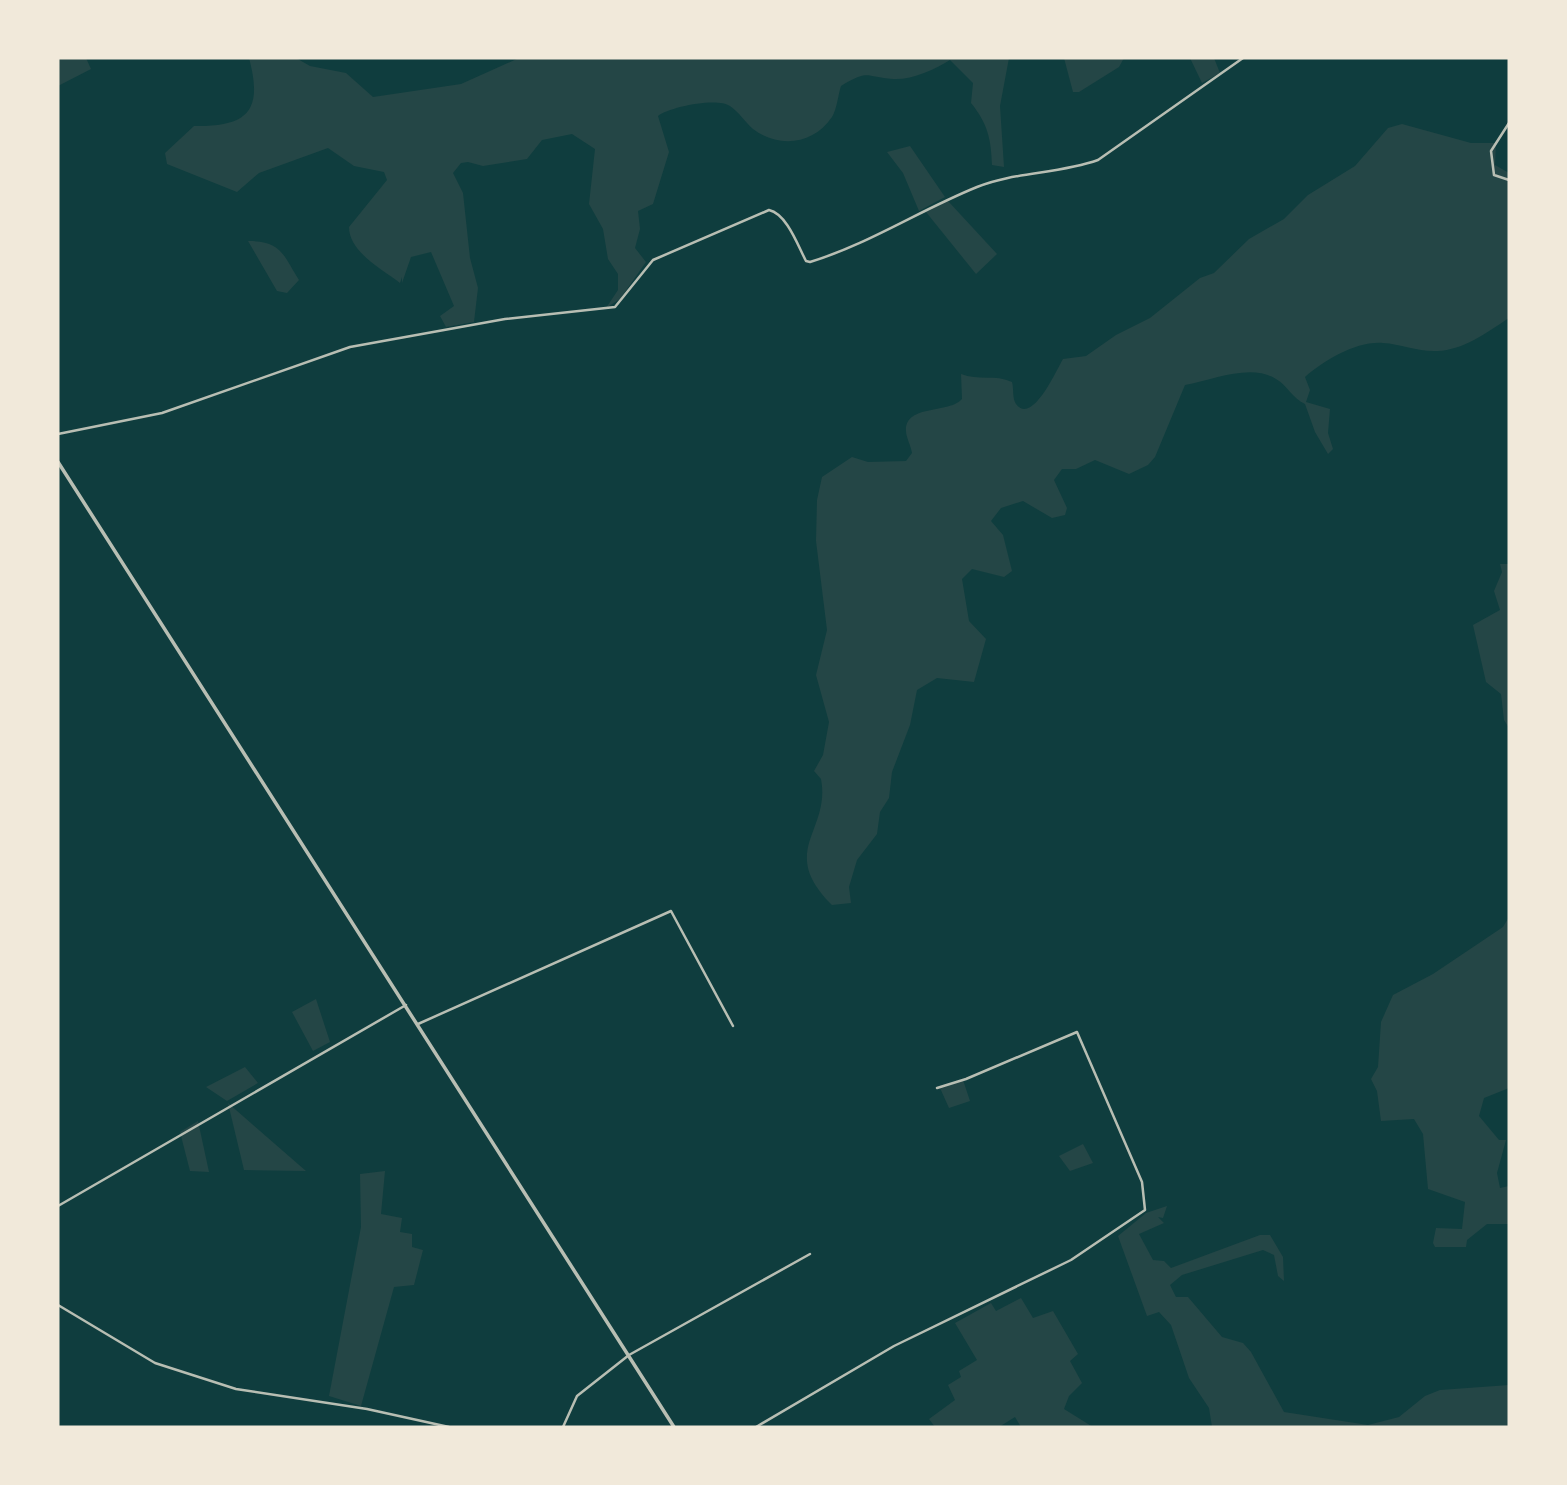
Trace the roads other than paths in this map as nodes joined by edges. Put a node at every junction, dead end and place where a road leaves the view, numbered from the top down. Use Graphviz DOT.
graph roads {
  1 [pos="1243,58"];
  2 [pos="1509,124"];
  3 [pos="1509,180"];
  4 [pos="58,434"];
  5 [pos="58,462"];
  6 [pos="406,1006"];
  7 [pos="418,1024"];
  8 [pos="733,1026"];
  9 [pos="937,1088"];
  10 [pos="58,1206"];
  11 [pos="810,1254"];
  12 [pos="58,1306"];
  13 [pos="629,1355"];
  14 [pos="449,1427"];
  15 [pos="564,1427"];
  16 [pos="674,1427"];
  17 [pos="756,1427"];
  1 -- 4 [label="street"];
  2 -- 3 [label="street"];
  5 -- 6 [label="street"];
  6 -- 7 [label="street"];
  6 -- 10 [label="street"];
  7 -- 8 [label="street"];
  7 -- 13 [label="street"];
  9 -- 17 [label="street"];
  11 -- 13 [label="street"];
  12 -- 14 [label="street"];
  13 -- 15 [label="street"];
  13 -- 16 [label="street"];
}
